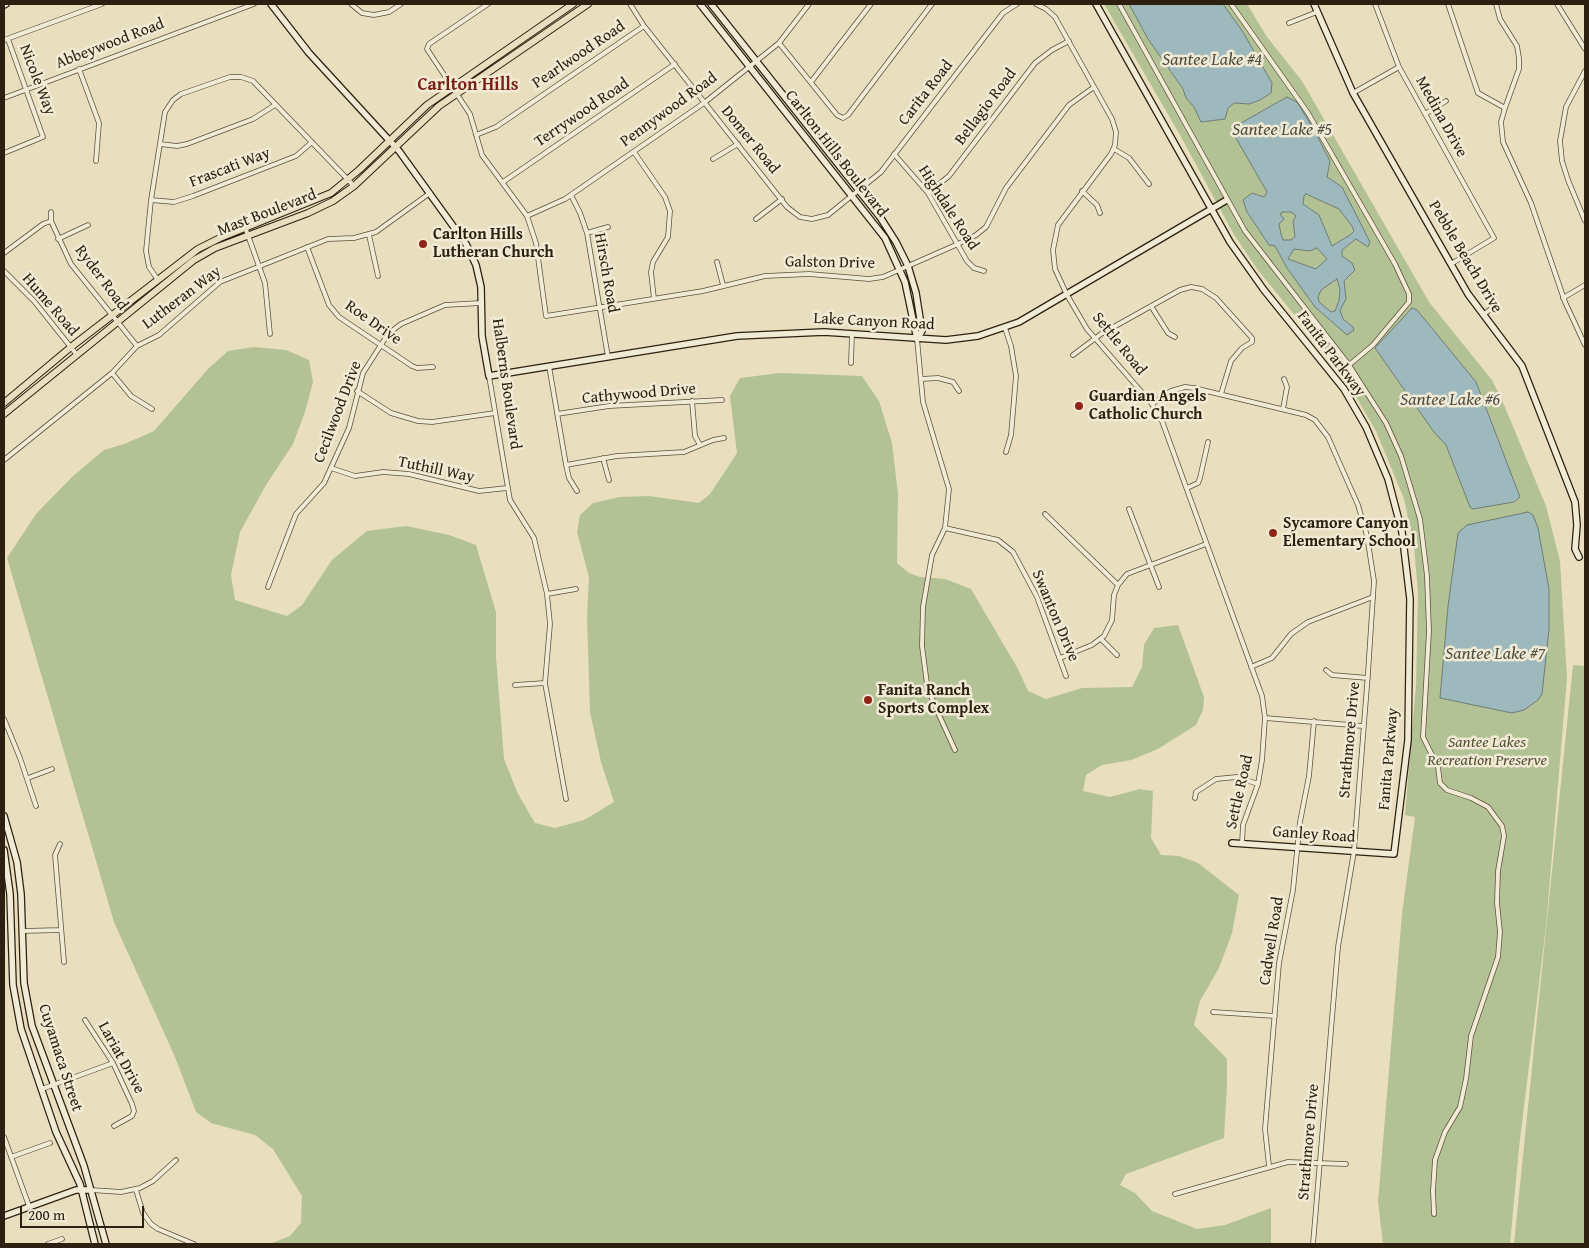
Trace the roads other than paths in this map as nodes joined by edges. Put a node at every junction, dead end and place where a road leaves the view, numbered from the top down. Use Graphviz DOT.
graph roads {
  1 [pos="102,4"];
  2 [pos="254,4"];
  3 [pos="271,4"];
  4 [pos="350,4"];
  5 [pos="401,4"];
  6 [pos="488,4"];
  7 [pos="573,4"];
  8 [pos="588,4"];
  9 [pos="630,4"];
  10 [pos="700,4"];
  11 [pos="711,4"];
  12 [pos="809,4"];
  13 [pos="871,4"];
  14 [pos="932,4"];
  15 [pos="1018,4"];
  16 [pos="1036,4"];
  17 [pos="1096,4"];
  18 [pos="1119,4"];
  19 [pos="1231,4"];
  20 [pos="1314,4"];
  21 [pos="1375,4"];
  22 [pos="1448,4"];
  23 [pos="1496,4"];
  24 [pos="1557,4"];
  25 [pos="1317,12"];
  26 [pos="1289,23"];
  27 [pos="644,26"];
  28 [pos="6,40"];
  29 [pos="1069,41"];
  30 [pos="779,43"];
  31 [pos="1585,49"];
  32 [pos="756,62"];
  33 [pos="675,64"];
  34 [pos="750,66"];
  35 [pos="1399,67"];
  36 [pos="79,69"];
  37 [pos="1585,71"];
  38 [pos="811,82"];
  39 [pos="451,87"];
  40 [pos="1094,87"];
  41 [pos="27,89"];
  42 [pos="1353,93"];
  43 [pos="457,94"];
  44 [pos="4,98"];
  45 [pos="1446,102"];
  46 [pos="704,103"];
  47 [pos="276,105"];
  48 [pos="1505,108"];
  49 [pos="1425,114"];
  50 [pos="476,134"];
  51 [pos="389,141"];
  52 [pos="312,142"];
  53 [pos="160,144"];
  54 [pos="738,144"];
  55 [pos="395,147"];
  56 [pos="1114,149"];
  57 [pos="634,152"];
  58 [pos="4,153"];
  59 [pos="894,154"];
  60 [pos="714,159"];
  61 [pos="96,161"];
  62 [pos="348,180"];
  63 [pos="503,182"];
  64 [pos="1149,184"];
  65 [pos="354,186"];
  66 [pos="859,191"];
  67 [pos="1082,191"];
  68 [pos="430,193"];
  69 [pos="928,193"];
  70 [pos="571,195"];
  71 [pos="852,196"];
  72 [pos="782,199"];
  73 [pos="151,200"];
  74 [pos="1225,200"];
  75 [pos="1212,209"];
  76 [pos="51,212"];
  77 [pos="1100,213"];
  78 [pos="527,216"];
  79 [pos="756,219"];
  80 [pos="51,221"];
  81 [pos="1585,221"];
  82 [pos="88,226"];
  83 [pos="608,227"];
  84 [pos="245,228"];
  85 [pos="587,233"];
  86 [pos="369,234"];
  87 [pos="248,236"];
  88 [pos="58,238"];
  89 [pos="958,244"];
  90 [pos="307,248"];
  91 [pos="4,252"];
  92 [pos="717,262"];
  93 [pos="1451,264"];
  94 [pos="259,265"];
  95 [pos="908,266"];
  96 [pos="900,270"];
  97 [pos="4,271"];
  98 [pos="984,271"];
  99 [pos="378,276"];
  100 [pos="160,283"];
  101 [pos="723,285"];
  102 [pos="1585,285"];
  103 [pos="1067,295"];
  104 [pos="1564,298"];
  105 [pos="654,299"];
  106 [pos="482,303"];
  107 [pos="1496,305"];
  108 [pos="1151,306"];
  109 [pos="599,308"];
  110 [pos="1483,316"];
  111 [pos="116,318"];
  112 [pos="1005,328"];
  113 [pos="270,334"];
  114 [pos="852,334"];
  115 [pos="1174,337"];
  116 [pos="1095,338"];
  117 [pos="917,339"];
  118 [pos="380,345"];
  119 [pos="1585,345"];
  120 [pos="137,346"];
  121 [pos="70,347"];
  122 [pos="1073,354"];
  123 [pos="77,355"];
  124 [pos="608,357"];
  125 [pos="851,363"];
  126 [pos="1349,365"];
  127 [pos="549,366"];
  128 [pos="433,367"];
  129 [pos="112,373"];
  130 [pos="489,376"];
  131 [pos="921,379"];
  132 [pos="1284,379"];
  133 [pos="959,391"];
  134 [pos="357,392"];
  135 [pos="1221,394"];
  136 [pos="722,400"];
  137 [pos="692,401"];
  138 [pos="4,403"];
  139 [pos="1152,404"];
  140 [pos="152,409"];
  141 [pos="1283,409"];
  142 [pos="495,413"];
  143 [pos="4,414"];
  144 [pos="557,414"];
  145 [pos="724,438"];
  146 [pos="1208,442"];
  147 [pos="700,445"];
  148 [pos="1006,452"];
  149 [pos="603,458"];
  150 [pos="4,460"];
  151 [pos="566,465"];
  152 [pos="331,468"];
  153 [pos="609,480"];
  154 [pos="507,488"];
  155 [pos="1187,488"];
  156 [pos="577,491"];
  157 [pos="1129,509"];
  158 [pos="1046,514"];
  159 [pos="945,528"];
  160 [pos="1206,544"];
  161 [pos="1579,557"];
  162 [pos="1150,565"];
  163 [pos="1118,585"];
  164 [pos="268,587"];
  165 [pos="1159,587"];
  166 [pos="576,589"];
  167 [pos="547,594"];
  168 [pos="1373,597"];
  169 [pos="1101,639"];
  170 [pos="1117,655"];
  171 [pos="1060,658"];
  172 [pos="1251,667"];
  173 [pos="1326,670"];
  174 [pos="1066,676"];
  175 [pos="1368,678"];
  176 [pos="545,682"];
  177 [pos="516,685"];
  178 [pos="1265,718"];
  179 [pos="4,719"];
  180 [pos="1314,722"];
  181 [pos="1363,726"];
  182 [pos="955,750"];
  183 [pos="52,769"];
  184 [pos="28,778"];
  185 [pos="1258,784"];
  186 [pos="1195,798"];
  187 [pos="566,799"];
  188 [pos="36,806"];
  189 [pos="4,816"];
  190 [pos="1232,843"];
  191 [pos="60,844"];
  192 [pos="1242,844"];
  193 [pos="1298,847"];
  194 [pos="1354,851"];
  195 [pos="4,854"];
  196 [pos="1394,854"];
  197 [pos="61,930"];
  198 [pos="22,931"];
  199 [pos="7,932"];
  200 [pos="64,962"];
  201 [pos="1214,1012"];
  202 [pos="1275,1016"];
  203 [pos="85,1020"];
  204 [pos="113,1063"];
  205 [pos="53,1084"];
  206 [pos="42,1088"];
  207 [pos="114,1126"];
  208 [pos="4,1137"];
  209 [pos="50,1143"];
  210 [pos="11,1157"];
  211 [pos="176,1160"];
  212 [pos="1320,1161"];
  213 [pos="1346,1164"];
  214 [pos="1269,1166"];
  215 [pos="82,1190"];
  216 [pos="92,1190"];
  217 [pos="136,1190"];
  218 [pos="1176,1194"];
  219 [pos="29,1206"];
  220 [pos="1434,1214"];
  221 [pos="4,1216"];
  222 [pos="62,1240"];
  223 [pos="48,1244"];
  224 [pos="95,1244"];
  225 [pos="106,1244"];
  226 [pos="194,1244"];
  227 [pos="1313,1244"];
  1 -- 28 [label="street"];
  2 -- 36 [label="street, Abbeywood Road"];
  3 -- 51 [label="street, Halberns Boulevard"];
  4 -- 5 [label="street"];
  6 -- 39 [label="street"];
  7 -- 39 [label="main road, Mast Boulevard"];
  8 -- 43 [label="main road, Mast Boulevard"];
  9 -- 27 [label="street, Domer Road"];
  10 -- 34 [label="street, Carlton Hills Boulevard"];
  11 -- 32 [label="street, Carlton Hills Boulevard"];
  12 -- 30 [label="street, Pennywood Road"];
  13 -- 38 [label="street"];
  14 -- 38 [label="street"];
  15 -- 59 [label="street, Carita Road"];
  16 -- 29 [label="street"];
  17 -- 75 [label="street, Fanita Parkway"];
  18 -- 126 [label="street"];
  19 -- 126 [label="street"];
  20 -- 25 [label="street, Pebble Beach Drive"];
  21 -- 35 [label="street, Medina Drive"];
  22 -- 48 [label="street"];
  23 -- 48 [label="street"];
  24 -- 31 [label="street"];
  25 -- 26 [label="street"];
  25 -- 42 [label="street, Pebble Beach Drive"];
  27 -- 33 [label="street, Domer Road"];
  27 -- 50 [label="street, Pearlwood Road"];
  28 -- 41 [label="street, Nicole Way"];
  29 -- 40 [label="street"];
  29 -- 69 [label="street, Bellagio Road"];
  30 -- 32 [label="street, Pennywood Road"];
  30 -- 38 [label="street"];
  32 -- 34 [label="street, Pennywood Road"];
  32 -- 66 [label="street, Carlton Hills Boulevard"];
  33 -- 46 [label="street, Domer Road"];
  33 -- 63 [label="street, Terrywood Road"];
  34 -- 46 [label="street, Pennywood Road"];
  34 -- 71 [label="street, Carlton Hills Boulevard"];
  35 -- 42 [label="street"];
  35 -- 49 [label="street, Medina Drive"];
  36 -- 41 [label="street, Abbeywood Road"];
  36 -- 61 [label="street"];
  37 -- 81 [label="street"];
  39 -- 43 [label="street"];
  39 -- 51 [label="main road, Mast Boulevard"];
  40 -- 56 [label="street"];
  40 -- 89 [label="street, Galston Drive"];
  41 -- 44 [label="street, Abbeywood Road"];
  41 -- 58 [label="street, Nicole Way"];
  42 -- 93 [label="street, Pebble Beach Drive"];
  43 -- 50 [label="street"];
  43 -- 55 [label="main road, Mast Boulevard"];
  45 -- 49 [label="street"];
  46 -- 54 [label="street, Domer Road"];
  46 -- 57 [label="street, Pennywood Road"];
  47 -- 52 [label="street"];
  47 -- 53 [label="street"];
  47 -- 53 [label="street"];
  48 -- 104 [label="street"];
  49 -- 93 [label="street, Medina Drive"];
  50 -- 63 [label="street"];
  51 -- 55 [label="street, Halberns Boulevard"];
  51 -- 62 [label="main road, Mast Boulevard"];
  52 -- 62 [label="street"];
  52 -- 73 [label="street, Frascati Way"];
  53 -- 73 [label="street"];
  54 -- 60 [label="street"];
  54 -- 72 [label="street, Domer Road"];
  55 -- 65 [label="main road, Mast Boulevard"];
  55 -- 68 [label="street, Halberns Boulevard"];
  56 -- 64 [label="street"];
  56 -- 67 [label="street, Settle Road"];
  57 -- 70 [label="street, Pennywood Road"];
  57 -- 105 [label="street"];
  59 -- 66 [label="street, Carita Road"];
  59 -- 69 [label="street, Highdale Road"];
  62 -- 65 [label="street"];
  62 -- 84 [label="main road, Mast Boulevard"];
  63 -- 78 [label="street"];
  65 -- 87 [label="main road, Mast Boulevard"];
  66 -- 71 [label="street, Carita Road"];
  66 -- 95 [label="street, Carlton Hills Boulevard"];
  67 -- 77 [label="street"];
  67 -- 103 [label="street, Settle Road"];
  68 -- 86 [label="street, Lutheran Way"];
  68 -- 106 [label="street, Halberns Boulevard"];
  69 -- 89 [label="street, Highdale Road"];
  70 -- 78 [label="street, Pennywood Road"];
  70 -- 85 [label="street, Hirsch Road"];
  71 -- 72 [label="street, Domer Road"];
  71 -- 96 [label="street, Carlton Hills Boulevard"];
  72 -- 79 [label="street"];
  73 -- 100 [label="street"];
  74 -- 75 [label="street, Lake Canyon Road"];
  75 -- 103 [label="street, Lake Canyon Road"];
  75 -- 196 [label="street, Fanita Parkway"];
  76 -- 80 [label="street"];
  78 -- 109 [label="street, Galston Drive"];
  80 -- 88 [label="street, Ryder Road"];
  80 -- 91 [label="street"];
  82 -- 88 [label="street"];
  83 -- 85 [label="street"];
  84 -- 87 [label="street"];
  84 -- 100 [label="main road, Mast Boulevard"];
  85 -- 109 [label="street, Hirsch Road"];
  86 -- 90 [label="street, Lutheran Way"];
  86 -- 99 [label="street"];
  87 -- 94 [label="street"];
  87 -- 100 [label="main road, Mast Boulevard"];
  88 -- 111 [label="street, Ryder Road"];
  89 -- 95 [label="street, Galston Drive"];
  89 -- 98 [label="street, Highdale Road"];
  90 -- 94 [label="street, Lutheran Way"];
  90 -- 118 [label="street, Roe Drive"];
  92 -- 101 [label="street"];
  93 -- 110 [label="street, Pebble Beach Drive"];
  94 -- 113 [label="street"];
  94 -- 120 [label="street, Lutheran Way"];
  95 -- 96 [label="street, Galston Drive"];
  95 -- 117 [label="street, Carlton Hills Boulevard"];
  96 -- 101 [label="street, Galston Drive"];
  96 -- 117 [label="street, Carlton Hills Boulevard"];
  97 -- 121 [label="street, Hume Road"];
  100 -- 111 [label="main road, Mast Boulevard"];
  101 -- 105 [label="street, Galston Drive"];
  102 -- 104 [label="street"];
  103 -- 112 [label="street, Lake Canyon Road"];
  103 -- 116 [label="street, Settle Road"];
  104 -- 119 [label="street"];
  105 -- 109 [label="street, Galston Drive"];
  106 -- 118 [label="street, Cecilwood Drive"];
  106 -- 130 [label="street, Halberns Boulevard"];
  107 -- 110 [label="street"];
  108 -- 115 [label="street"];
  108 -- 116 [label="street"];
  108 -- 135 [label="street"];
  109 -- 124 [label="street, Hirsch Road"];
  110 -- 161 [label="street, Pebble Beach Drive"];
  111 -- 120 [label="street, Ryder Road"];
  111 -- 121 [label="main road, Mast Boulevard"];
  111 -- 123 [label="main road, Mast Boulevard"];
  112 -- 117 [label="street, Lake Canyon Road"];
  112 -- 148 [label="street"];
  114 -- 117 [label="street, Lake Canyon Road"];
  114 -- 124 [label="street, Lake Canyon Road"];
  114 -- 125 [label="street"];
  116 -- 122 [label="street"];
  116 -- 139 [label="street, Settle Road"];
  117 -- 131 [label="street, Carlton Hills Boulevard"];
  118 -- 128 [label="street, Roe Drive"];
  118 -- 134 [label="street, Cecilwood Drive"];
  120 -- 129 [label="street, Lutheran Way"];
  121 -- 123 [label="street, Hume Road"];
  121 -- 138 [label="main road, Mast Boulevard"];
  123 -- 143 [label="main road, Mast Boulevard"];
  124 -- 127 [label="street, Lake Canyon Road"];
  126 -- 220 [label="street"];
  127 -- 130 [label="street, Lake Canyon Road"];
  127 -- 144 [label="street"];
  129 -- 140 [label="street"];
  129 -- 150 [label="street, Lutheran Way"];
  130 -- 142 [label="street, Halberns Boulevard"];
  131 -- 133 [label="street"];
  131 -- 159 [label="street, Carlton Hills Boulevard"];
  132 -- 141 [label="street"];
  134 -- 142 [label="street"];
  134 -- 152 [label="street, Cecilwood Drive"];
  135 -- 139 [label="street, Strathmore Drive"];
  135 -- 141 [label="street, Strathmore Drive"];
  136 -- 137 [label="street, Cathywood Drive"];
  137 -- 144 [label="street, Cathywood Drive"];
  137 -- 147 [label="street"];
  139 -- 155 [label="street, Settle Road"];
  141 -- 168 [label="street, Strathmore Drive"];
  142 -- 154 [label="street, Halberns Boulevard"];
  144 -- 151 [label="street"];
  145 -- 147 [label="street"];
  146 -- 155 [label="street"];
  147 -- 149 [label="street"];
  149 -- 151 [label="street"];
  149 -- 153 [label="street"];
  151 -- 156 [label="street"];
  152 -- 154 [label="street, Tuthill Way"];
  152 -- 164 [label="street, Cecilwood Drive"];
  154 -- 167 [label="street, Halberns Boulevard"];
  155 -- 160 [label="street, Settle Road"];
  157 -- 162 [label="street"];
  158 -- 163 [label="street"];
  159 -- 171 [label="street, Swanton Drive"];
  159 -- 182 [label="street, Carlton Hills Boulevard"];
  160 -- 162 [label="street"];
  160 -- 172 [label="street, Settle Road"];
  162 -- 163 [label="street"];
  162 -- 165 [label="street"];
  163 -- 169 [label="street"];
  166 -- 167 [label="street"];
  167 -- 176 [label="street, Halberns Boulevard"];
  168 -- 172 [label="street"];
  168 -- 175 [label="street, Strathmore Drive"];
  169 -- 170 [label="street"];
  169 -- 171 [label="street"];
  171 -- 174 [label="street, Swanton Drive"];
  172 -- 178 [label="street, Settle Road"];
  173 -- 175 [label="street"];
  175 -- 181 [label="street, Strathmore Drive"];
  176 -- 177 [label="street"];
  176 -- 187 [label="street, Halberns Boulevard"];
  178 -- 180 [label="street"];
  178 -- 185 [label="street, Settle Road"];
  179 -- 184 [label="street"];
  180 -- 181 [label="street"];
  180 -- 193 [label="street, Cadwell Road"];
  181 -- 194 [label="street, Strathmore Drive"];
  183 -- 184 [label="street"];
  184 -- 188 [label="street"];
  185 -- 186 [label="street"];
  185 -- 192 [label="street, Settle Road"];
  189 -- 198 [label="street, Cuyamaca Street"];
  190 -- 192 [label="street, Ganley Road"];
  191 -- 197 [label="street"];
  192 -- 193 [label="street, Ganley Road"];
  193 -- 194 [label="street, Ganley Road"];
  193 -- 202 [label="street, Cadwell Road"];
  194 -- 196 [label="street, Ganley Road"];
  194 -- 212 [label="street, Strathmore Drive"];
  195 -- 199 [label="street, Cuyamaca Street"];
  197 -- 198 [label="street"];
  197 -- 200 [label="street"];
  198 -- 199 [label="street"];
  198 -- 205 [label="street, Cuyamaca Street"];
  199 -- 206 [label="street, Cuyamaca Street"];
  201 -- 202 [label="street"];
  202 -- 214 [label="street, Cadwell Road"];
  203 -- 204 [label="street, Lariat Drive"];
  204 -- 205 [label="street"];
  204 -- 207 [label="street, Lariat Drive"];
  205 -- 206 [label="street"];
  205 -- 216 [label="street, Cuyamaca Street"];
  206 -- 215 [label="street, Cuyamaca Street"];
  208 -- 210 [label="street"];
  209 -- 210 [label="street"];
  210 -- 219 [label="street"];
  211 -- 217 [label="street"];
  212 -- 213 [label="street"];
  212 -- 214 [label="street"];
  212 -- 227 [label="street, Strathmore Drive"];
  214 -- 218 [label="street"];
  215 -- 216 [label="street"];
  215 -- 219 [label="street"];
  215 -- 224 [label="street, Cuyamaca Street"];
  216 -- 217 [label="street"];
  216 -- 225 [label="street, Cuyamaca Street"];
  217 -- 226 [label="street"];
  219 -- 221 [label="street"];
  222 -- 223 [label="street"];
}
